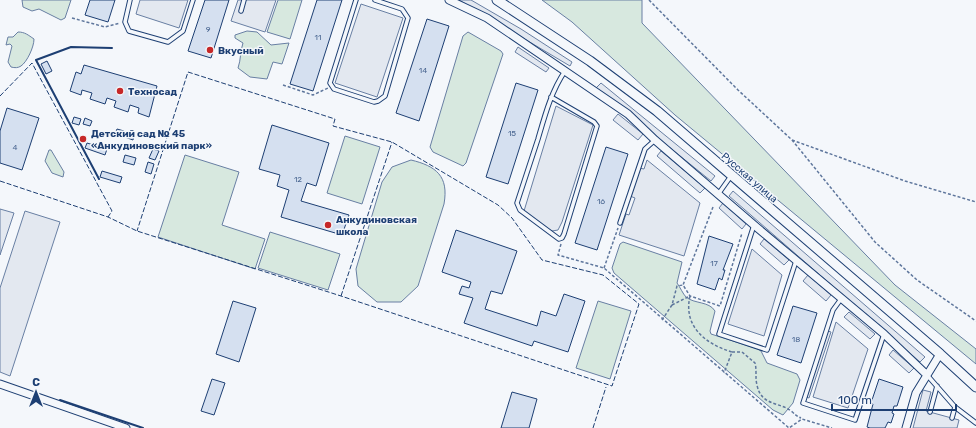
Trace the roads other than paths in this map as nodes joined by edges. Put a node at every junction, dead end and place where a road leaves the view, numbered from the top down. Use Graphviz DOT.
graph roads {
  1 [pos="130,0"];
  2 [pos="193,0"];
  3 [pos="244,0"];
  4 [pos="356,0"];
  5 [pos="375,0"];
  6 [pos="448,0"];
  7 [pos="497,0"];
  8 [pos="241,11"];
  9 [pos="565,71"];
  10 [pos="551,97"];
  11 [pos="655,140"];
  12 [pos="732,175"];
  13 [pos="719,193"];
  14 [pos="620,223"];
  15 [pos="754,225"];
  16 [pos="796,261"];
  17 [pos="842,298"];
  18 [pos="884,334"];
  19 [pos="940,354"];
  20 [pos="927,375"];
  21 [pos="0,384"];
  22 [pos="937,386"];
  23 [pos="976,388"];
  24 [pos="955,407"];
  25 [pos="930,412"];
  26 [pos="952,418"];
  27 [pos="976,424"];
  28 [pos="126,428"];
  29 [pos="906,428"];
  1 -- 2 [label="lane"];
  3 -- 8 [label="lane"];
  4 -- 5 [label="lane"];
  6 -- 9 [label="street"];
  7 -- 12 [label="street, Русская улица"];
  9 -- 10 [label="lane"];
  9 -- 11 [label="street"];
  10 -- 10 [label="lane"];
  11 -- 13 [label="street"];
  11 -- 14 [label="lane"];
  12 -- 13 [label="lane"];
  12 -- 19 [label="street, Русская улица"];
  13 -- 15 [label="street"];
  15 -- 16 [label="street"];
  15 -- 16 [label="lane"];
  16 -- 17 [label="street"];
  17 -- 18 [label="street"];
  17 -- 18 [label="lane"];
  18 -- 20 [label="street"];
  19 -- 20 [label="street"];
  19 -- 23 [label="street, Русская улица"];
  20 -- 22 [label="lane"];
  20 -- 29 [label="street"];
  21 -- 28 [label="street"];
  22 -- 24 [label="lane"];
  22 -- 25 [label="lane"];
  24 -- 26 [label="lane"];
  24 -- 27 [label="lane"];
}
